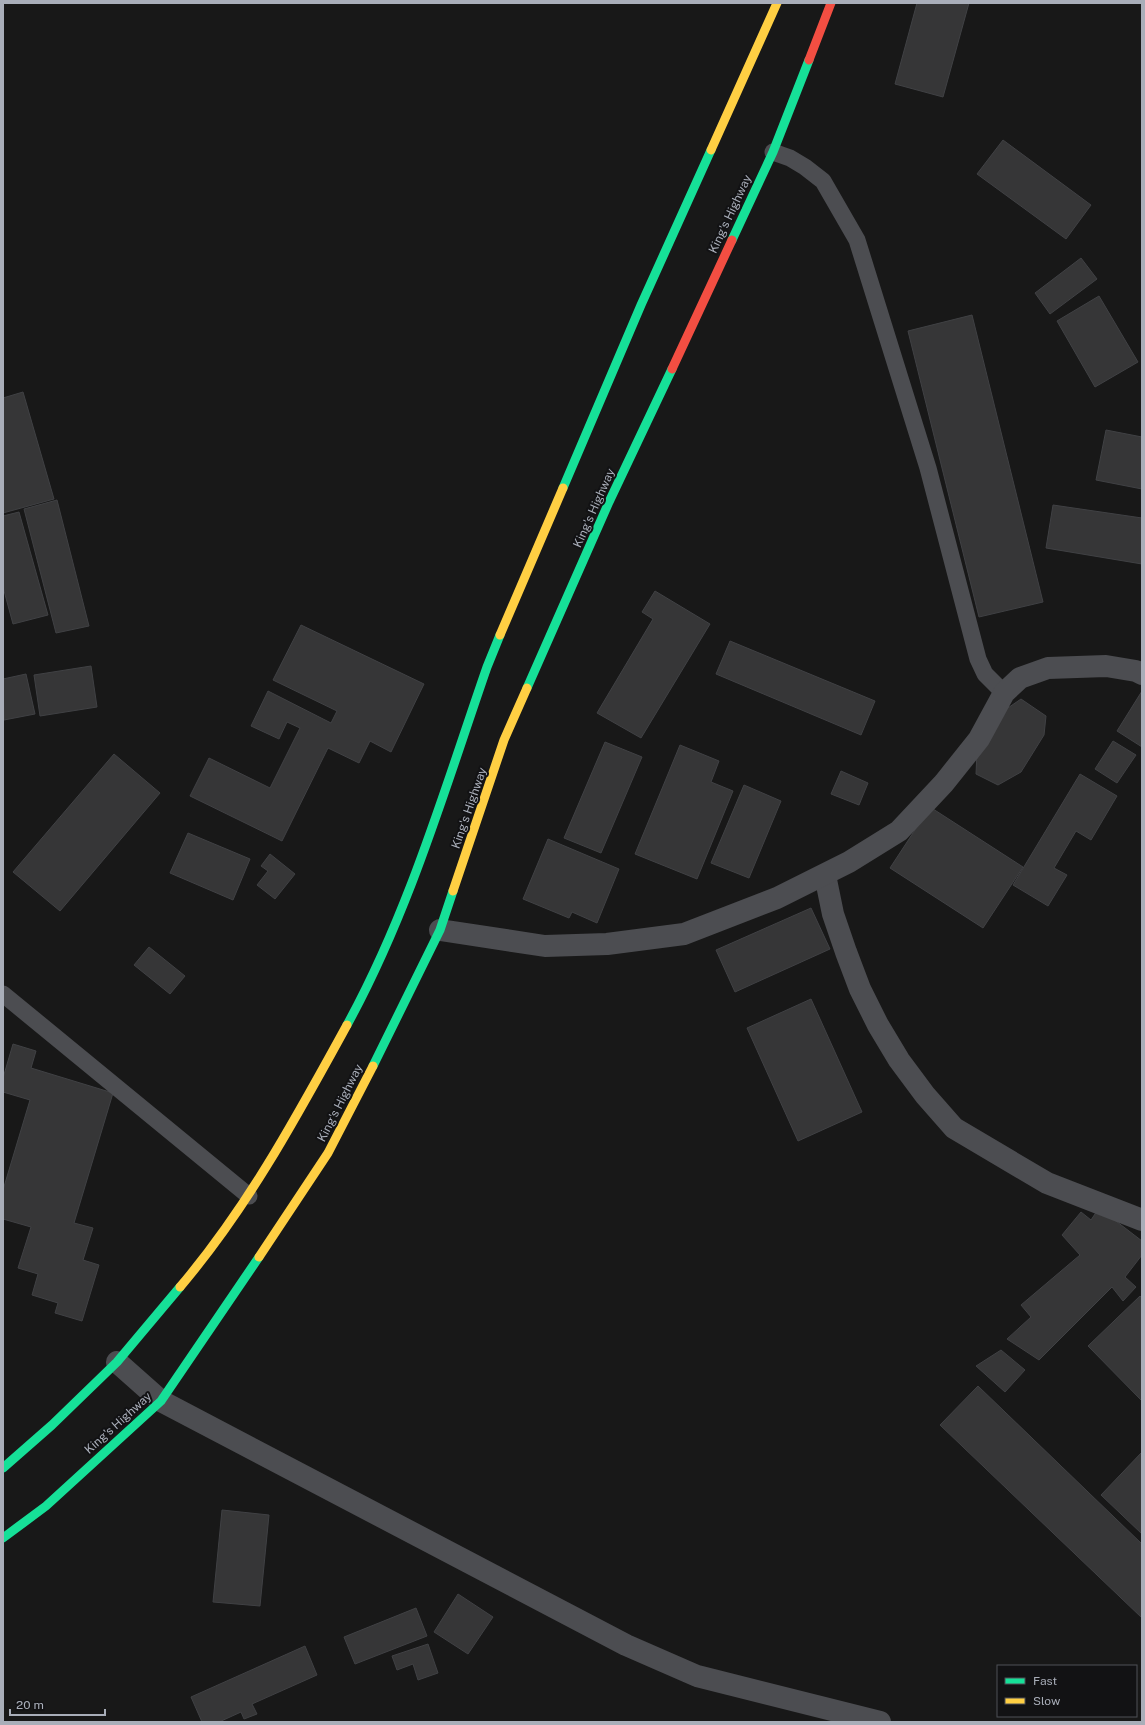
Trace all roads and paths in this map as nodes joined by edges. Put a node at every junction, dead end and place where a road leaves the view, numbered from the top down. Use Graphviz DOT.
graph roads {
  1 [pos="777,3"];
  2 [pos="831,3"];
  3 [pos="773,152"];
  4 [pos="1142,674"];
  5 [pos="1004,693"];
  6 [pos="825,874"];
  7 [pos="440,930"];
  8 [pos="3,994"];
  9 [pos="248,1196"];
  10 [pos="1142,1220"];
  11 [pos="117,1362"];
  12 [pos="161,1400"];
  13 [pos="3,1468"];
  14 [pos="3,1538"];
  15 [pos="880,1722"];
  1 -- 9 [label="highway"];
  2 -- 3 [label="highway, King's Highway"];
  3 -- 5 [label="lane"];
  3 -- 7 [label="highway, King's Highway"];
  4 -- 5 [label="street"];
  5 -- 6 [label="street"];
  6 -- 7 [label="street"];
  6 -- 10 [label="street"];
  7 -- 12 [label="highway, King's Highway"];
  8 -- 9 [label="lane"];
  9 -- 11 [label="highway"];
  11 -- 12 [label="street"];
  11 -- 13 [label="highway"];
  12 -- 14 [label="highway, King's Highway"];
  12 -- 15 [label="street"];
}
